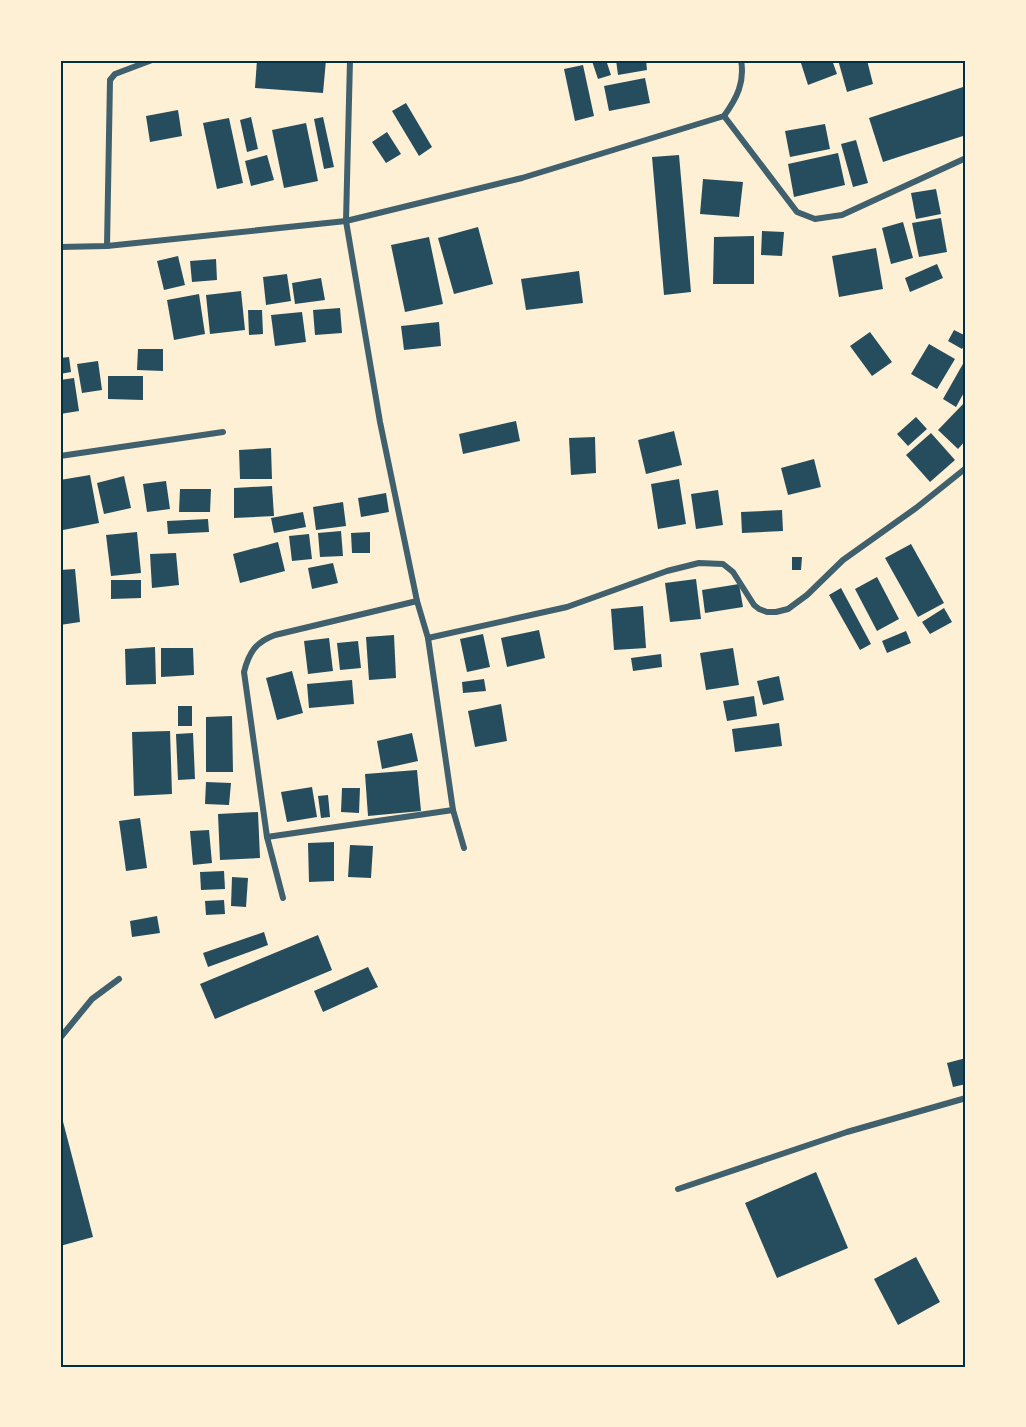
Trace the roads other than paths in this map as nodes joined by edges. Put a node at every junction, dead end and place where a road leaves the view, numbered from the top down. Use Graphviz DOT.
graph roads {
  1 [pos="152,60"];
  2 [pos="350,60"];
  3 [pos="741,60"];
  4 [pos="724,116"];
  5 [pos="966,158"];
  6 [pos="346,221"];
  7 [pos="107,246"];
  8 [pos="60,247"];
  9 [pos="223,432"];
  10 [pos="60,456"];
  11 [pos="966,468"];
  12 [pos="417,601"];
  13 [pos="428,638"];
  14 [pos="453,810"];
  15 [pos="267,837"];
  16 [pos="464,848"];
  17 [pos="283,898"];
  18 [pos="119,979"];
  19 [pos="60,1038"];
  20 [pos="966,1098"];
  21 [pos="678,1189"];
  1 -- 7 [label="street"];
  2 -- 6 [label="street"];
  3 -- 4 [label="street"];
  4 -- 5 [label="street"];
  4 -- 6 [label="street"];
  6 -- 7 [label="street"];
  6 -- 12 [label="street"];
  7 -- 8 [label="street"];
  9 -- 10 [label="street"];
  11 -- 13 [label="street"];
  12 -- 13 [label="street"];
  12 -- 15 [label="street"];
  13 -- 14 [label="street"];
  14 -- 15 [label="street"];
  14 -- 16 [label="street"];
  15 -- 17 [label="street"];
  18 -- 19 [label="street"];
  20 -- 21 [label="street"];
}
